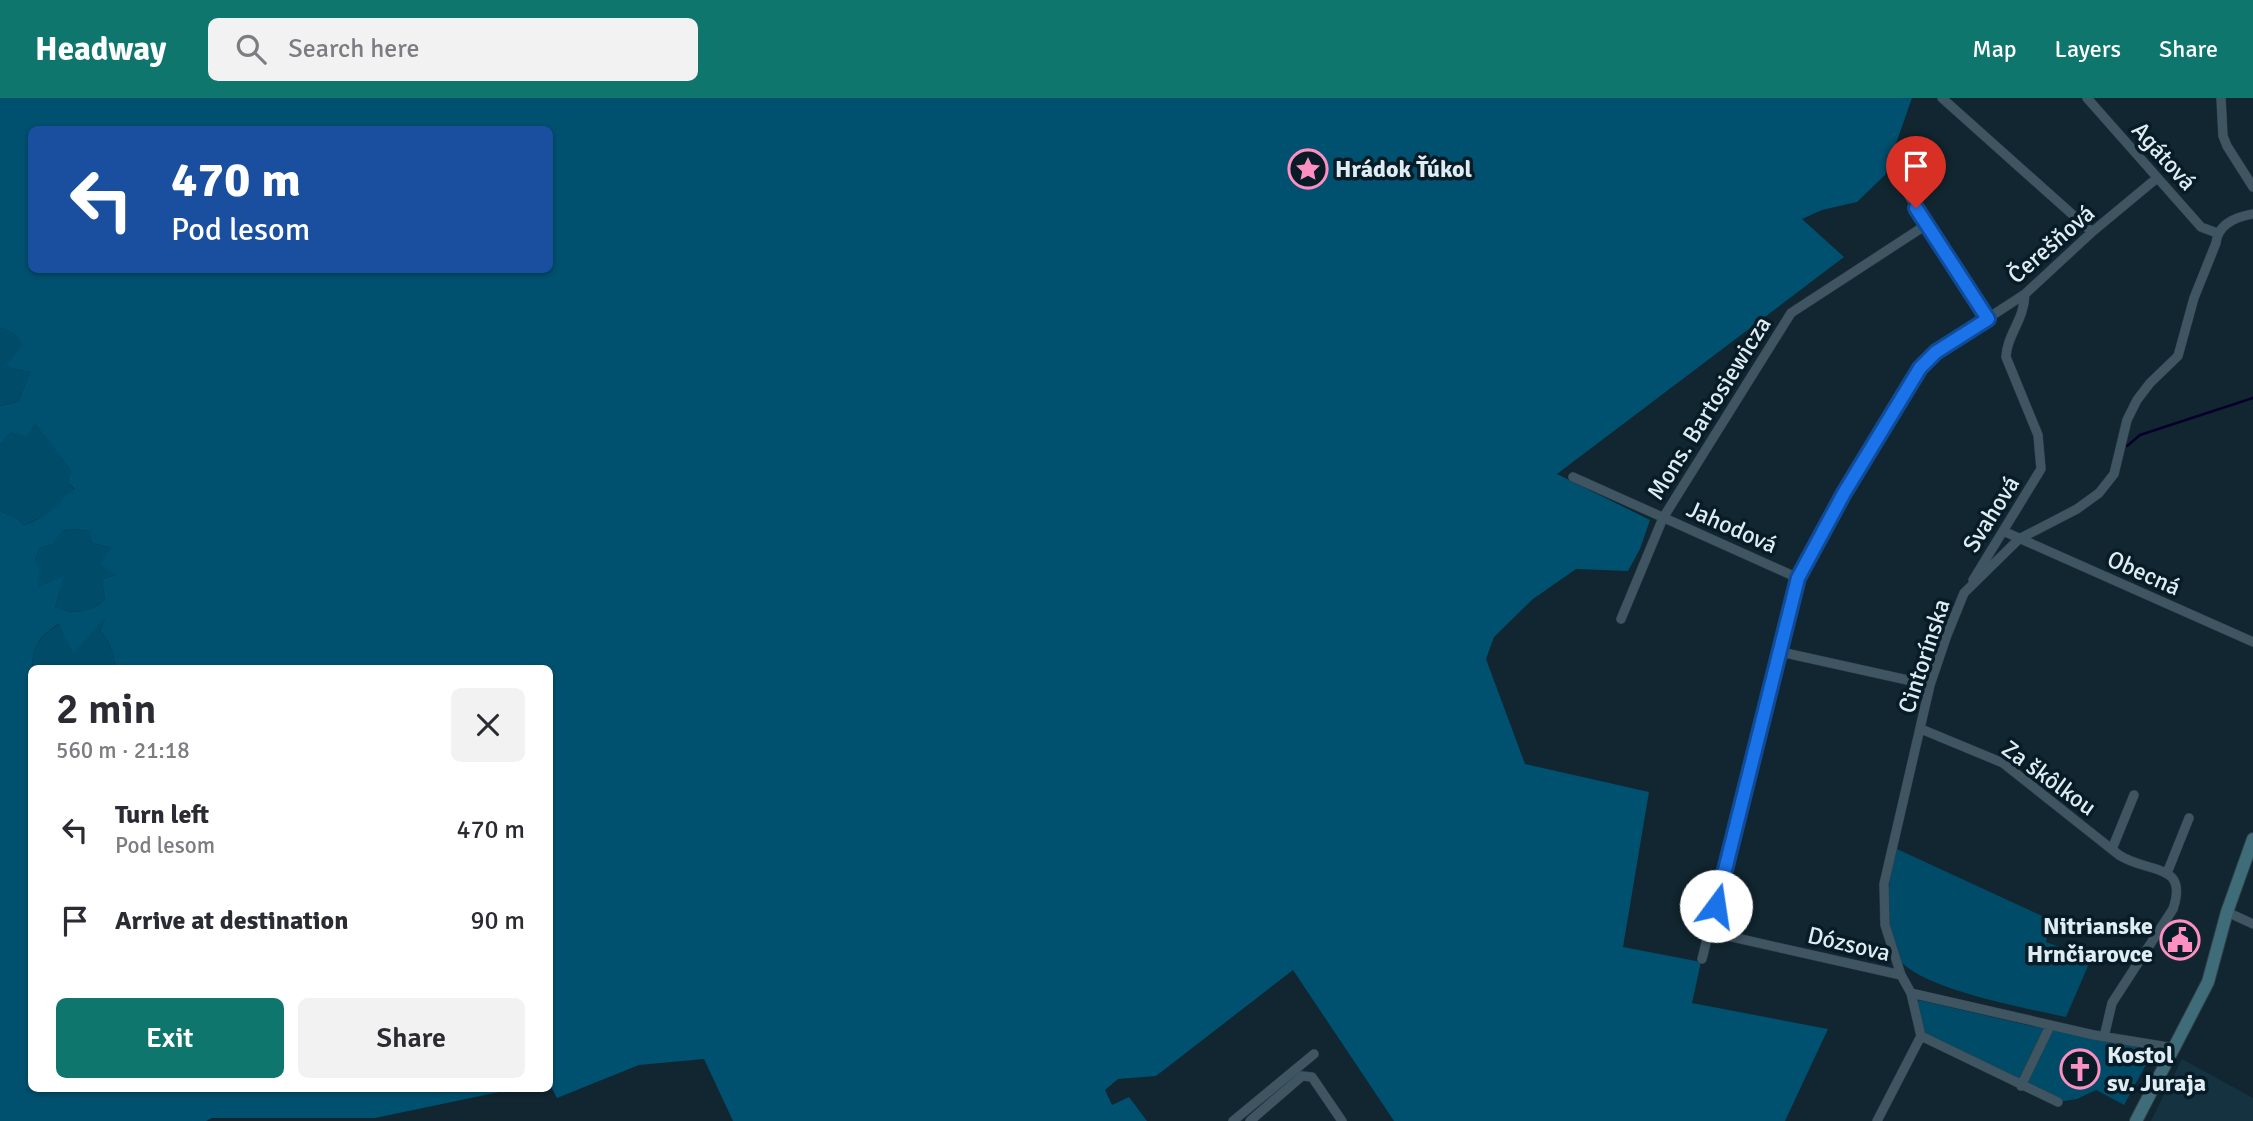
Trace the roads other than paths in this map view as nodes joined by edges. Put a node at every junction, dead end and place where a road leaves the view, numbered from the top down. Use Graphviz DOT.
graph roads {
  1 [pos="1942,98"];
  2 [pos="2087,98"];
  3 [pos="2221,98"];
  4 [pos="1896,173"];
  5 [pos="2157,178"];
  6 [pos="2253,187"];
  7 [pos="2253,214"];
  8 [pos="1926,225"];
  9 [pos="2092,232"];
  10 [pos="2217,233"];
  11 [pos="2025,294"];
  12 [pos="1988,319"];
  13 [pos="1573,477"];
  14 [pos="1663,518"];
  15 [pos="2003,531"];
  16 [pos="2019,539"];
  17 [pos="1798,578"];
  18 [pos="1965,593"];
  19 [pos="1621,619"];
  20 [pos="2253,642"];
  21 [pos="1781,652"];
  22 [pos="1930,685"];
  23 [pos="1921,729"];
  24 [pos="2134,795"];
  25 [pos="2189,818"];
  26 [pos="2253,839"];
  27 [pos="2112,849"];
  28 [pos="2167,873"];
  29 [pos="2227,912"];
  30 [pos="2253,924"];
  31 [pos="1710,932"];
  32 [pos="1702,959"];
  33 [pos="1901,975"];
  34 [pos="1911,993"];
  35 [pos="2050,1026"];
  36 [pos="1921,1036"];
  37 [pos="2104,1037"];
  38 [pos="2174,1048"];
  39 [pos="1314,1054"];
  40 [pos="2021,1086"];
  41 [pos="1281,1087"];
  42 [pos="2058,1102"];
  43 [pos="1238,1119"];
  44 [pos="1250,1121"];
  45 [pos="1342,1121"];
  46 [pos="1877,1121"];
  47 [pos="2136,1121"];
  1 -- 9 [label="street"];
  2 -- 5 [label="street, Agátová"];
  3 -- 6 [label="street"];
  4 -- 8 [label="street"];
  5 -- 9 [label="street, Čerešňová"];
  5 -- 10 [label="street, Agátová"];
  7 -- 10 [label="street"];
  8 -- 12 [label="street"];
  8 -- 14 [label="street, Mons. Bartosiewicza"];
  9 -- 11 [label="street, Čerešňová"];
  10 -- 16 [label="street, Cintorínska"];
  11 -- 12 [label="street, Čerešňová"];
  11 -- 15 [label="street, Svahová"];
  12 -- 17 [label="street, Čerešňová"];
  13 -- 14 [label="street, Jahodová"];
  14 -- 17 [label="street, Jahodová"];
  14 -- 19 [label="street, Mons. Bartosiewicza"];
  15 -- 16 [label="street, Obecná"];
  15 -- 18 [label="street, Svahová"];
  16 -- 18 [label="street, Cintorínska"];
  16 -- 20 [label="street, Obecná"];
  17 -- 21 [label="street, Čerešňová"];
  18 -- 22 [label="street, Cintorínska"];
  21 -- 22 [label="street"];
  21 -- 31 [label="street, Čerešňová"];
  22 -- 23 [label="street, Cintorínska"];
  23 -- 27 [label="street, Za škôlkou"];
  23 -- 33 [label="street, Cintorínska"];
  24 -- 27 [label="street, Za škôlkou"];
  25 -- 28 [label="street"];
  26 -- 29 [label="street"];
  27 -- 28 [label="street, Za škôlkou"];
  28 -- 37 [label="street"];
  29 -- 30 [label="street"];
  29 -- 38 [label="street"];
  31 -- 32 [label="street, Čerešňová"];
  31 -- 33 [label="street, Dózsova"];
  33 -- 34 [label="street, Dózsova"];
  34 -- 35 [label="street, Dózsova"];
  34 -- 36 [label="street"];
  35 -- 37 [label="street, Dózsova"];
  35 -- 40 [label="street"];
  36 -- 40 [label="street"];
  36 -- 46 [label="street"];
  37 -- 38 [label="street, Dózsova"];
  38 -- 47 [label="street"];
  39 -- 41 [label="street"];
  40 -- 42 [label="street"];
  41 -- 43 [label="street"];
  41 -- 44 [label="street"];
  41 -- 45 [label="street"];
}
